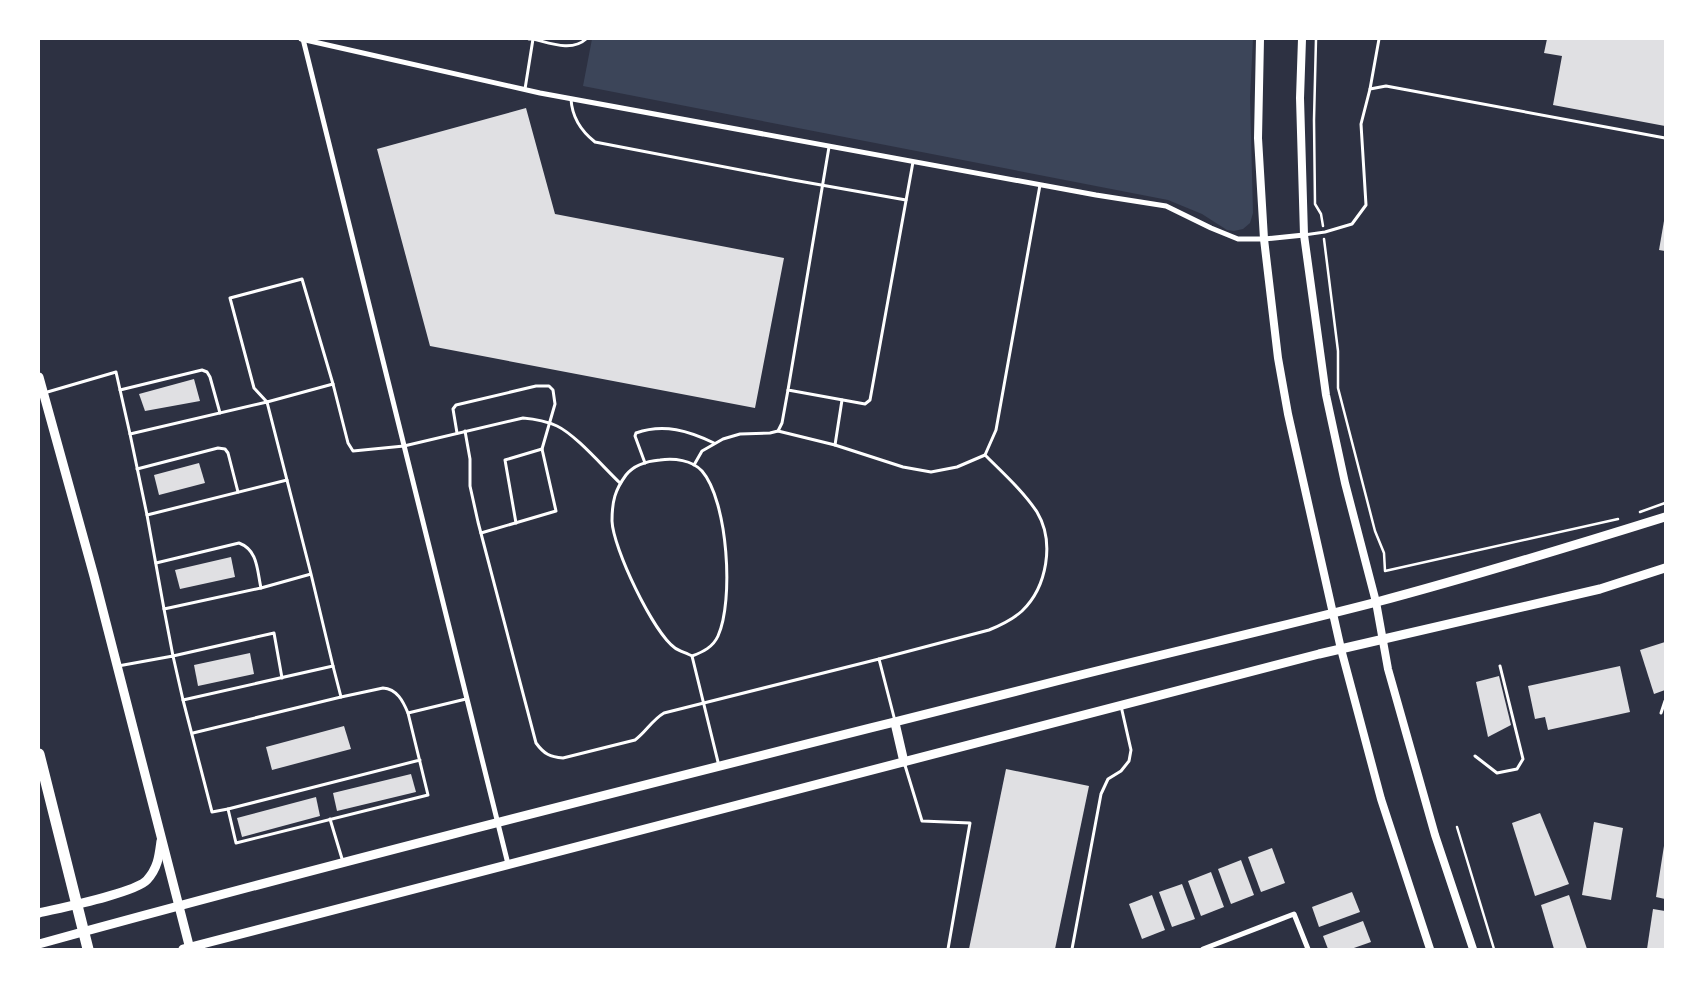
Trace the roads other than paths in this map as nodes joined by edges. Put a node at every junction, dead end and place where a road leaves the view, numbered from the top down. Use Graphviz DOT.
graph roads {
  1 [pos="302,39"];
  2 [pos="529,39"];
  3 [pos="533,39"];
  4 [pos="586,39"];
  5 [pos="1260,39"];
  6 [pos="1302,39"];
  7 [pos="1379,39"];
  8 [pos="1370,89"];
  9 [pos="524,90"];
  10 [pos="571,99"];
  11 [pos="1665,138"];
  12 [pos="829,147"];
  13 [pos="913,162"];
  14 [pos="1040,185"];
  15 [pos="822,186"];
  16 [pos="906,200"];
  17 [pos="1304,235"];
  18 [pos="1264,239"];
  19 [pos="39,377"];
  20 [pos="333,384"];
  21 [pos="120,390"];
  22 [pos="788,390"];
  23 [pos="43,393"];
  24 [pos="842,400"];
  25 [pos="267,402"];
  26 [pos="220,413"];
  27 [pos="548,423"];
  28 [pos="465,431"];
  29 [pos="778,431"];
  30 [pos="457,432"];
  31 [pos="130,434"];
  32 [pos="715,444"];
  33 [pos="835,445"];
  34 [pos="404,446"];
  35 [pos="542,449"];
  36 [pos="985,455"];
  37 [pos="645,463"];
  38 [pos="694,465"];
  39 [pos="137,469"];
  40 [pos="287,480"];
  41 [pos="620,483"];
  42 [pos="238,492"];
  43 [pos="147,516"];
  44 [pos="1665,517"];
  45 [pos="516,523"];
  46 [pos="481,533"];
  47 [pos="156,562"];
  48 [pos="1665,568"];
  49 [pos="311,574"];
  50 [pos="261,588"];
  51 [pos="1376,602"];
  52 [pos="164,610"];
  53 [pos="1333,612"];
  54 [pos="1383,640"];
  55 [pos="1341,649"];
  56 [pos="173,656"];
  57 [pos="692,656"];
  58 [pos="879,659"];
  59 [pos="118,666"];
  60 [pos="333,666"];
  61 [pos="1500,666"];
  62 [pos="282,678"];
  63 [pos="341,697"];
  64 [pos="466,699"];
  65 [pos="183,700"];
  66 [pos="1665,701"];
  67 [pos="703,703"];
  68 [pos="1121,706"];
  69 [pos="408,713"];
  70 [pos="1661,713"];
  71 [pos="895,722"];
  72 [pos="193,733"];
  73 [pos="39,754"];
  74 [pos="1475,756"];
  75 [pos="420,760"];
  76 [pos="904,762"];
  77 [pos="719,767"];
  78 [pos="228,809"];
  79 [pos="330,819"];
  80 [pos="497,823"];
  81 [pos="162,836"];
  82 [pos="344,863"];
  83 [pos="508,864"];
  84 [pos="179,906"];
  85 [pos="39,914"];
  86 [pos="39,944"];
  87 [pos="88,949"];
  88 [pos="187,949"];
  89 [pos="948,949"];
  90 [pos="1072,949"];
  91 [pos="1203,949"];
  92 [pos="1308,949"];
  93 [pos="1430,949"];
  94 [pos="1473,949"];
  1 -- 9 [label="street"];
  1 -- 34 [label="street"];
  2 -- 3 [label="lane"];
  3 -- 4 [label="lane"];
  3 -- 9 [label="lane"];
  5 -- 18 [label="street"];
  6 -- 17 [label="street"];
  7 -- 8 [label="lane"];
  8 -- 11 [label="lane"];
  8 -- 17 [label="lane"];
  9 -- 10 [label="street"];
  10 -- 12 [label="street"];
  10 -- 15 [label="lane"];
  12 -- 13 [label="street"];
  12 -- 15 [label="lane"];
  13 -- 14 [label="street"];
  13 -- 16 [label="lane"];
  14 -- 18 [label="street"];
  14 -- 36 [label="lane"];
  15 -- 16 [label="lane"];
  15 -- 22 [label="lane"];
  16 -- 24 [label="lane"];
  17 -- 18 [label="street"];
  17 -- 51 [label="street"];
  18 -- 53 [label="street"];
  19 -- 23 [label="main road"];
  20 -- 25 [label="lane"];
  20 -- 25 [label="lane"];
  20 -- 34 [label="lane"];
  21 -- 23 [label="lane"];
  21 -- 26 [label="lane"];
  21 -- 31 [label="lane"];
  22 -- 24 [label="lane"];
  22 -- 29 [label="lane"];
  23 -- 59 [label="main road"];
  24 -- 33 [label="lane"];
  25 -- 26 [label="lane"];
  25 -- 40 [label="lane"];
  26 -- 31 [label="lane"];
  27 -- 28 [label="lane"];
  27 -- 30 [label="lane"];
  27 -- 35 [label="lane"];
  27 -- 41 [label="lane"];
  28 -- 30 [label="lane"];
  28 -- 46 [label="lane"];
  29 -- 32 [label="lane"];
  29 -- 33 [label="lane"];
  30 -- 34 [label="lane"];
  31 -- 39 [label="lane"];
  32 -- 37 [label="lane"];
  32 -- 38 [label="lane"];
  33 -- 36 [label="lane"];
  34 -- 64 [label="street"];
  35 -- 45 [label="lane"];
  35 -- 45 [label="lane"];
  36 -- 58 [label="lane"];
  37 -- 38 [label="lane"];
  37 -- 41 [label="lane"];
  38 -- 57 [label="lane"];
  39 -- 42 [label="lane"];
  39 -- 43 [label="lane"];
  40 -- 42 [label="lane"];
  40 -- 49 [label="lane"];
  41 -- 57 [label="lane"];
  42 -- 43 [label="lane"];
  43 -- 47 [label="lane"];
  44 -- 51 [label="main road"];
  45 -- 46 [label="lane"];
  46 -- 67 [label="lane"];
  47 -- 50 [label="lane"];
  47 -- 52 [label="lane"];
  48 -- 54 [label="main road"];
  49 -- 50 [label="lane"];
  49 -- 60 [label="lane"];
  50 -- 52 [label="lane"];
  51 -- 53 [label="main road"];
  51 -- 54 [label="street"];
  52 -- 56 [label="lane"];
  53 -- 55 [label="street"];
  53 -- 71 [label="main road"];
  54 -- 55 [label="main road"];
  54 -- 94 [label="street"];
  55 -- 68 [label="main road"];
  55 -- 93 [label="street"];
  56 -- 59 [label="lane"];
  56 -- 62 [label="lane"];
  56 -- 65 [label="lane"];
  57 -- 67 [label="lane"];
  58 -- 67 [label="lane"];
  58 -- 71 [label="lane"];
  59 -- 81 [label="main road"];
  60 -- 62 [label="lane"];
  60 -- 63 [label="lane"];
  61 -- 74 [label="lane"];
  62 -- 65 [label="lane"];
  63 -- 69 [label="lane"];
  63 -- 72 [label="lane"];
  64 -- 69 [label="lane"];
  64 -- 80 [label="street"];
  65 -- 72 [label="lane"];
  66 -- 70 [label="lane"];
  67 -- 77 [label="lane"];
  68 -- 76 [label="main road"];
  68 -- 90 [label="lane"];
  69 -- 75 [label="lane"];
  71 -- 76 [label="main road"];
  71 -- 77 [label="main road"];
  72 -- 78 [label="lane"];
  73 -- 87 [label="highway"];
  75 -- 78 [label="lane"];
  75 -- 79 [label="lane"];
  76 -- 83 [label="main road"];
  76 -- 89 [label="lane"];
  77 -- 80 [label="main road"];
  78 -- 79 [label="lane"];
  79 -- 82 [label="lane"];
  80 -- 82 [label="main road"];
  80 -- 83 [label="street"];
  81 -- 84 [label="main road"];
  81 -- 85 [label="main road"];
  82 -- 84 [label="main road"];
  83 -- 88 [label="main road"];
  84 -- 86 [label="main road"];
  84 -- 88 [label="main road"];
  91 -- 92 [label="street"];
}
